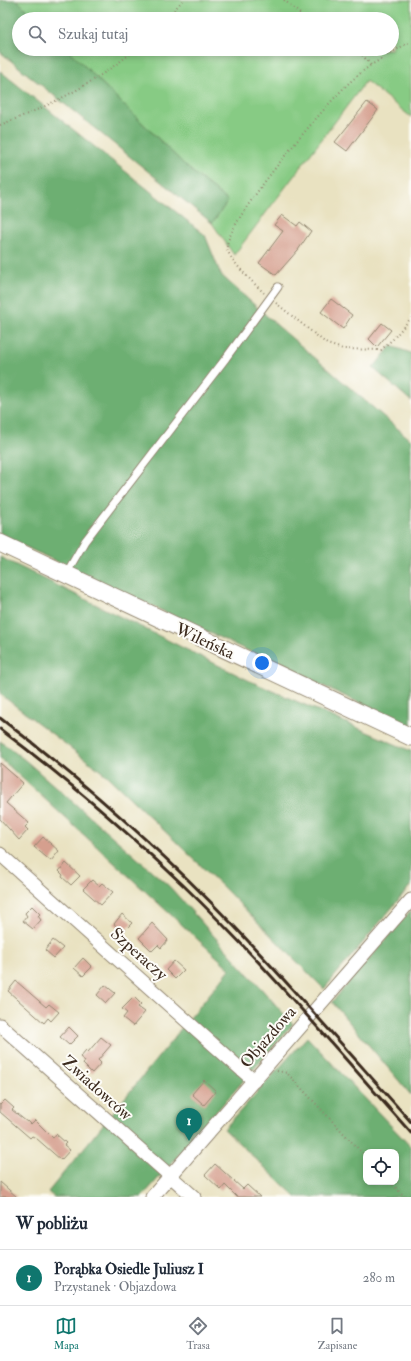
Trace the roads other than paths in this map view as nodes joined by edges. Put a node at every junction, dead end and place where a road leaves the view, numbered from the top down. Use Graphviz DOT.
graph roads {
  1 [pos="278,287"];
  2 [pos="0,543"];
  3 [pos="66,574"];
  4 [pos="411,737"];
  5 [pos="0,854"];
  6 [pos="411,900"];
  7 [pos="0,1025"];
  8 [pos="254,1081"];
  9 [pos="170,1177"];
  10 [pos="152,1197"];
  11 [pos="194,1197"];
  1 -- 3 [label="lane"];
  2 -- 3 [label="street, Wileńska"];
  3 -- 4 [label="street, Wileńska"];
  5 -- 8 [label="street, Szperaczy"];
  6 -- 8 [label="street, Objazdowa"];
  7 -- 9 [label="street, Zwiadowców"];
  8 -- 9 [label="street, Objazdowa"];
  9 -- 10 [label="street, Objazdowa"];
  9 -- 11 [label="street, Zwiadowców"];
}
